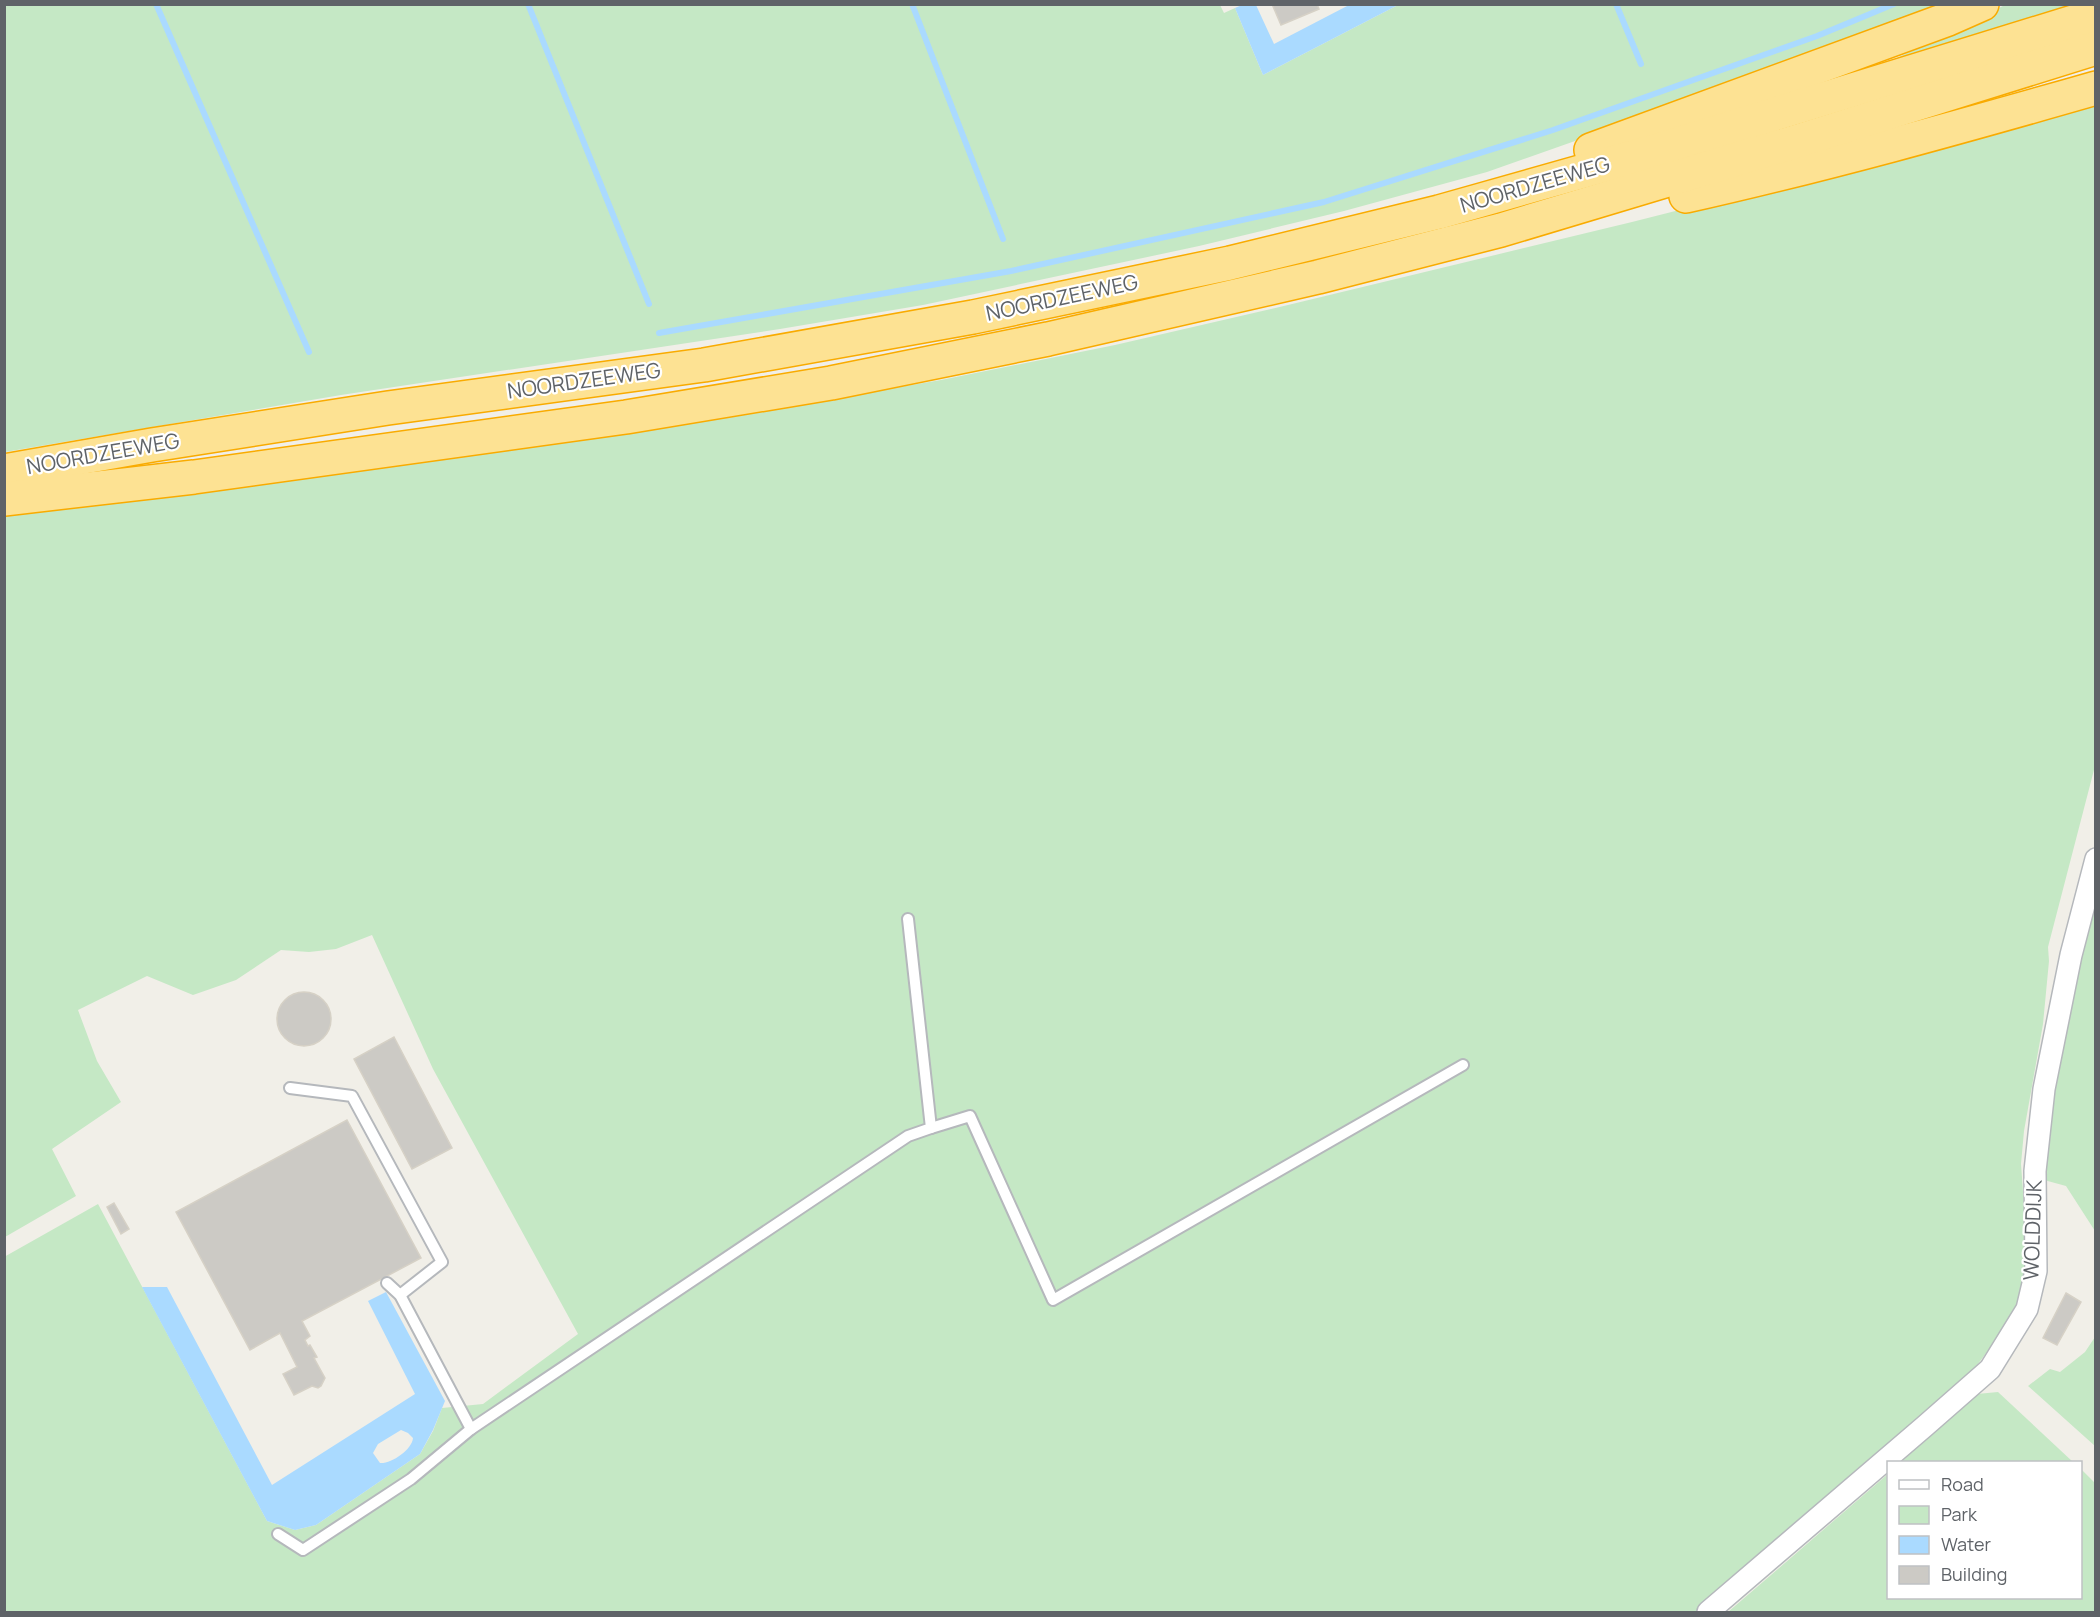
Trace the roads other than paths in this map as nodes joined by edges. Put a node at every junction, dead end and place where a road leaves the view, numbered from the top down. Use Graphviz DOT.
graph roads {
  1 [pos="1982,4"];
  2 [pos="2096,15"];
  3 [pos="2096,48"];
  4 [pos="2096,88"];
  5 [pos="1439,212"];
  6 [pos="1501,230"];
  7 [pos="4,471"];
  8 [pos="4,499"];
  9 [pos="2096,858"];
  10 [pos="908,919"];
  11 [pos="1463,1065"];
  12 [pos="291,1088"];
  13 [pos="931,1128"];
  14 [pos="387,1283"];
  15 [pos="400,1294"];
  16 [pos="471,1429"];
  17 [pos="278,1534"];
  18 [pos="1708,1612"];
  1 -- 5 [label="highway"];
  2 -- 5 [label="highway, NOORDZEEWEG"];
  3 -- 6 [label="highway, NOORDZEEWEG"];
  4 -- 6 [label="highway"];
  5 -- 7 [label="highway, NOORDZEEWEG"];
  6 -- 8 [label="highway, NOORDZEEWEG"];
  9 -- 18 [label="street, WOLDDIJK"];
  10 -- 13 [label="lane"];
  11 -- 13 [label="lane"];
  12 -- 15 [label="lane"];
  13 -- 16 [label="lane"];
  14 -- 15 [label="lane"];
  15 -- 16 [label="lane"];
  16 -- 17 [label="lane"];
}
